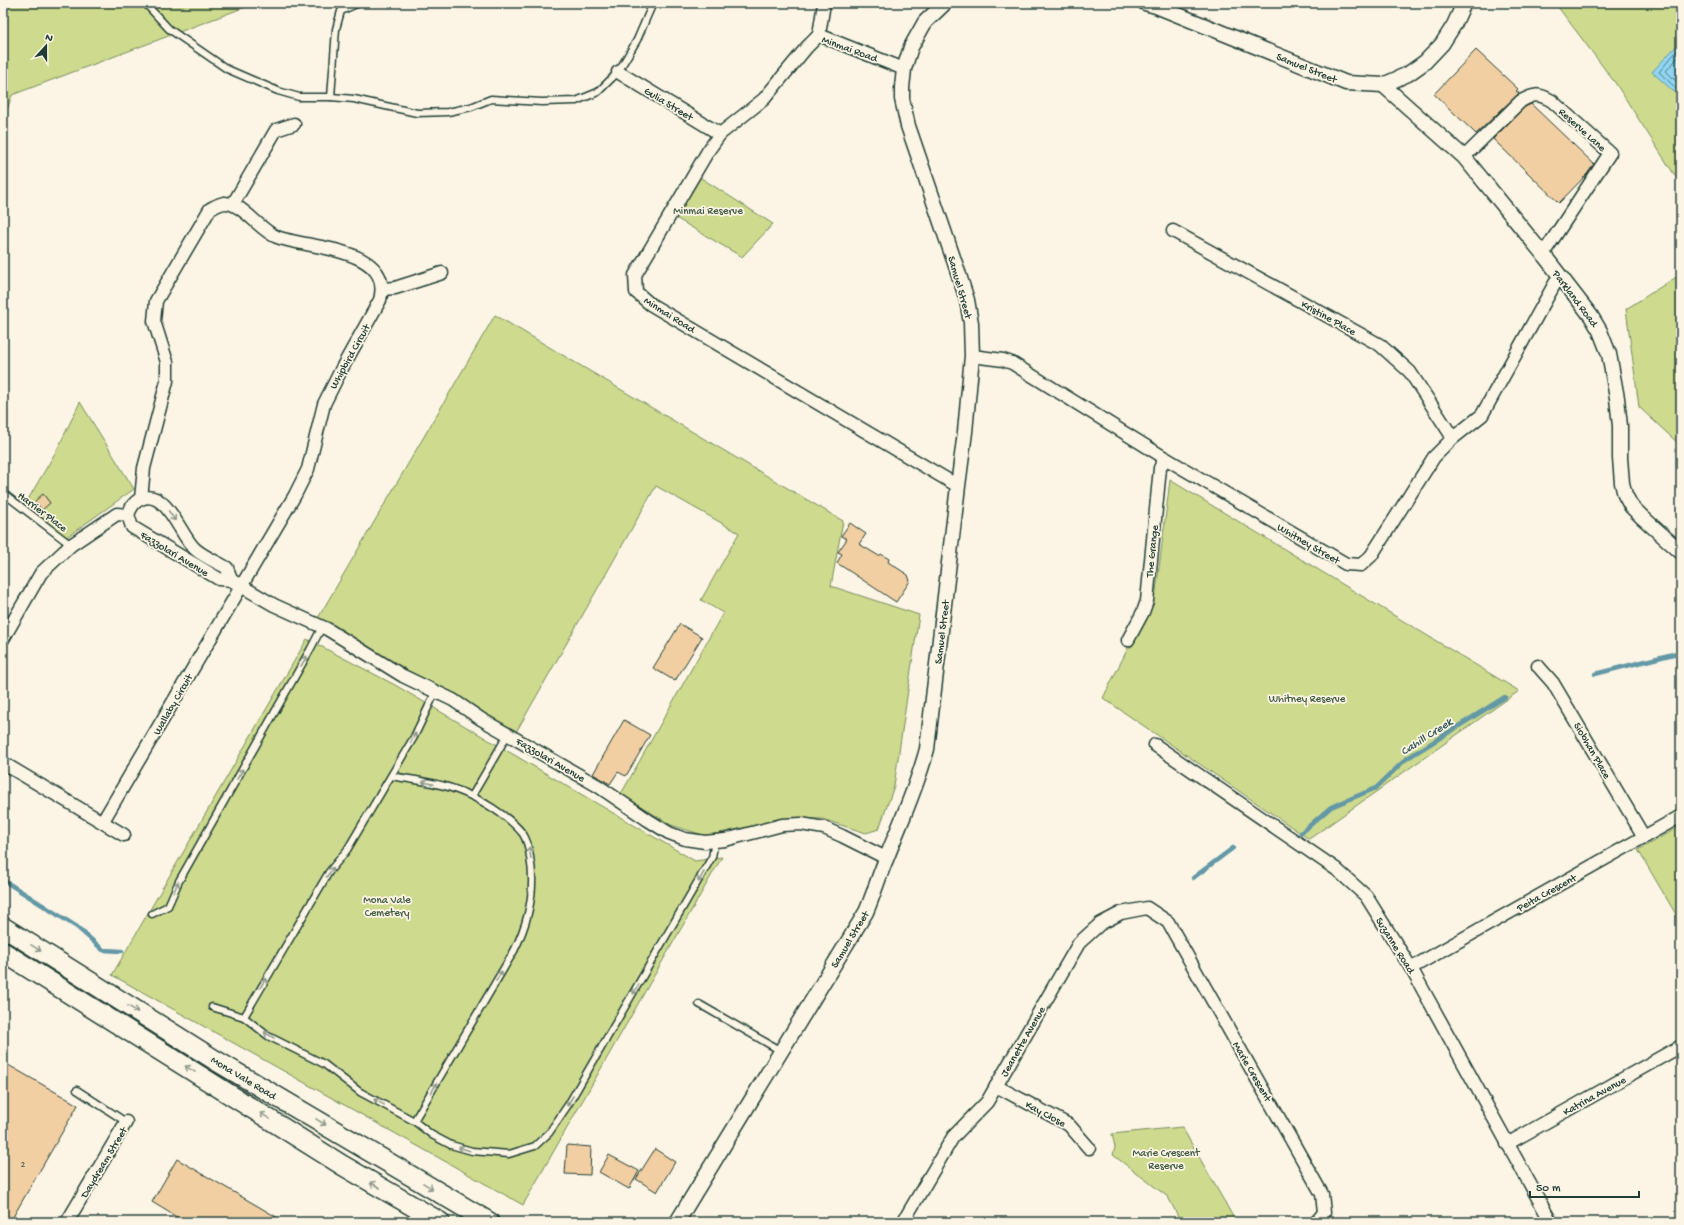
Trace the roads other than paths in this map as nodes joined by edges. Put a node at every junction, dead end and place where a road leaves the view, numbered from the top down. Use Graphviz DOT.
graph roads {
  1 [pos="145,3"];
  2 [pos="358,3"];
  3 [pos="653,3"];
  4 [pos="824,3"];
  5 [pos="945,3"];
  6 [pos="1145,3"];
  7 [pos="1464,3"];
  8 [pos="819,35"];
  9 [pos="904,69"];
  10 [pos="618,72"];
  11 [pos="1383,85"];
  12 [pos="332,97"];
  13 [pos="294,124"];
  14 [pos="720,134"];
  15 [pos="1464,157"];
  16 [pos="233,204"];
  17 [pos="1173,231"];
  18 [pos="1543,254"];
  19 [pos="442,273"];
  20 [pos="1559,276"];
  21 [pos="383,289"];
  22 [pos="972,356"];
  23 [pos="1453,438"];
  24 [pos="1165,458"];
  25 [pos="958,486"];
  26 [pos="3,493"];
  27 [pos="142,499"];
  28 [pos="128,516"];
  29 [pos="71,545"];
  30 [pos="1681,552"];
  31 [pos="236,583"];
  32 [pos="322,627"];
  33 [pos="3,639"];
  34 [pos="1128,640"];
  35 [pos="1538,666"];
  36 [pos="436,691"];
  37 [pos="508,734"];
  38 [pos="1155,745"];
  39 [pos="3,763"];
  40 [pos="392,776"];
  41 [pos="472,796"];
  42 [pos="1681,816"];
  43 [pos="103,821"];
  44 [pos="124,834"];
  45 [pos="1644,837"];
  46 [pos="715,841"];
  47 [pos="886,858"];
  48 [pos="152,914"];
  49 [pos="1168,922"];
  50 [pos="3,927"];
  51 [pos="3,952"];
  52 [pos="1411,968"];
  53 [pos="699,1004"];
  54 [pos="212,1007"];
  55 [pos="244,1017"];
  56 [pos="1681,1046"];
  57 [pos="781,1051"];
  58 [pos="996,1086"];
  59 [pos="77,1090"];
  60 [pos="414,1121"];
  61 [pos="126,1122"];
  62 [pos="1507,1144"];
  63 [pos="1088,1148"];
  64 [pos="67,1222"];
  65 [pos="440,1222"];
  66 [pos="489,1222"];
  67 [pos="677,1222"];
  68 [pos="902,1222"];
  69 [pos="1316,1222"];
  70 [pos="1551,1222"];
  1 -- 12 [label="lane"];
  2 -- 12 [label="lane"];
  3 -- 10 [label="lane"];
  4 -- 8 [label="street"];
  5 -- 9 [label="street, Samuel Street"];
  6 -- 11 [label="street, Samuel Street"];
  7 -- 11 [label="street, Samuel Street"];
  8 -- 9 [label="street, Minmai Road"];
  8 -- 14 [label="street, Minmai Road"];
  9 -- 22 [label="street, Samuel Street"];
  10 -- 12 [label="lane"];
  10 -- 14 [label="street, Gulia Street"];
  11 -- 15 [label="street, Parkland Road"];
  13 -- 16 [label="street"];
  14 -- 25 [label="street, Minmai Road"];
  15 -- 18 [label="street, Parkland Road"];
  15 -- 18 [label="street, Reserve Lane"];
  16 -- 21 [label="street"];
  16 -- 27 [label="street"];
  17 -- 23 [label="street, Kristine Place"];
  18 -- 20 [label="street, Parkland Road"];
  19 -- 21 [label="street"];
  20 -- 23 [label="street, Whitney Street"];
  20 -- 30 [label="street, Parkland Road"];
  21 -- 31 [label="street, Whipbird Circuit"];
  22 -- 24 [label="street, Whitney Street"];
  22 -- 25 [label="street, Samuel Street"];
  23 -- 24 [label="street, Whitney Street"];
  24 -- 34 [label="street, The Grange"];
  25 -- 47 [label="street, Samuel Street"];
  26 -- 29 [label="lane, Harrier Place"];
  27 -- 28 [label="street"];
  27 -- 31 [label="street, Fazzolari Avenue, one-way"];
  28 -- 29 [label="street"];
  28 -- 31 [label="street, Fazzolari Avenue"];
  29 -- 33 [label="street"];
  31 -- 32 [label="street, Fazzolari Avenue"];
  31 -- 43 [label="street, Wallaby Circuit"];
  32 -- 36 [label="street, Fazzolari Avenue"];
  48 -- 32 [label="lane, one-way"];
  35 -- 45 [label="street, Siobhan Place"];
  36 -- 37 [label="street, Fazzolari Avenue"];
  40 -- 36 [label="lane, one-way"];
  37 -- 41 [label="lane"];
  37 -- 46 [label="street, Fazzolari Avenue"];
  38 -- 52 [label="street, Suzanne Road"];
  39 -- 43 [label="street"];
  41 -- 40 [label="lane, one-way"];
  55 -- 40 [label="lane, one-way"];
  60 -- 41 [label="lane, one-way"];
  42 -- 45 [label="street, Peita Crescent"];
  43 -- 44 [label="street"];
  45 -- 52 [label="street, Peita Crescent"];
  46 -- 47 [label="street, Fazzolari Avenue"];
  46 -- 60 [label="lane, one-way"];
  47 -- 57 [label="street, Samuel Street"];
  49 -- 58 [label="street, Jeanette Avenue"];
  49 -- 69 [label="street, Marie Crescent"];
  50 -- 66 [label="highway, Mona Vale Road, one-way"];
  65 -- 51 [label="highway, Mona Vale Road, one-way"];
  52 -- 62 [label="street, Suzanne Road"];
  53 -- 57 [label="lane"];
  54 -- 55 [label="lane"];
  60 -- 55 [label="lane, one-way"];
  56 -- 62 [label="street, Katrina Avenue"];
  57 -- 67 [label="street, Samuel Street"];
  58 -- 63 [label="street, Kay Close"];
  58 -- 68 [label="street, Jeanette Avenue"];
  59 -- 61 [label="lane"];
  61 -- 64 [label="street, Daydream Street"];
  62 -- 70 [label="street, Suzanne Road"];
}
